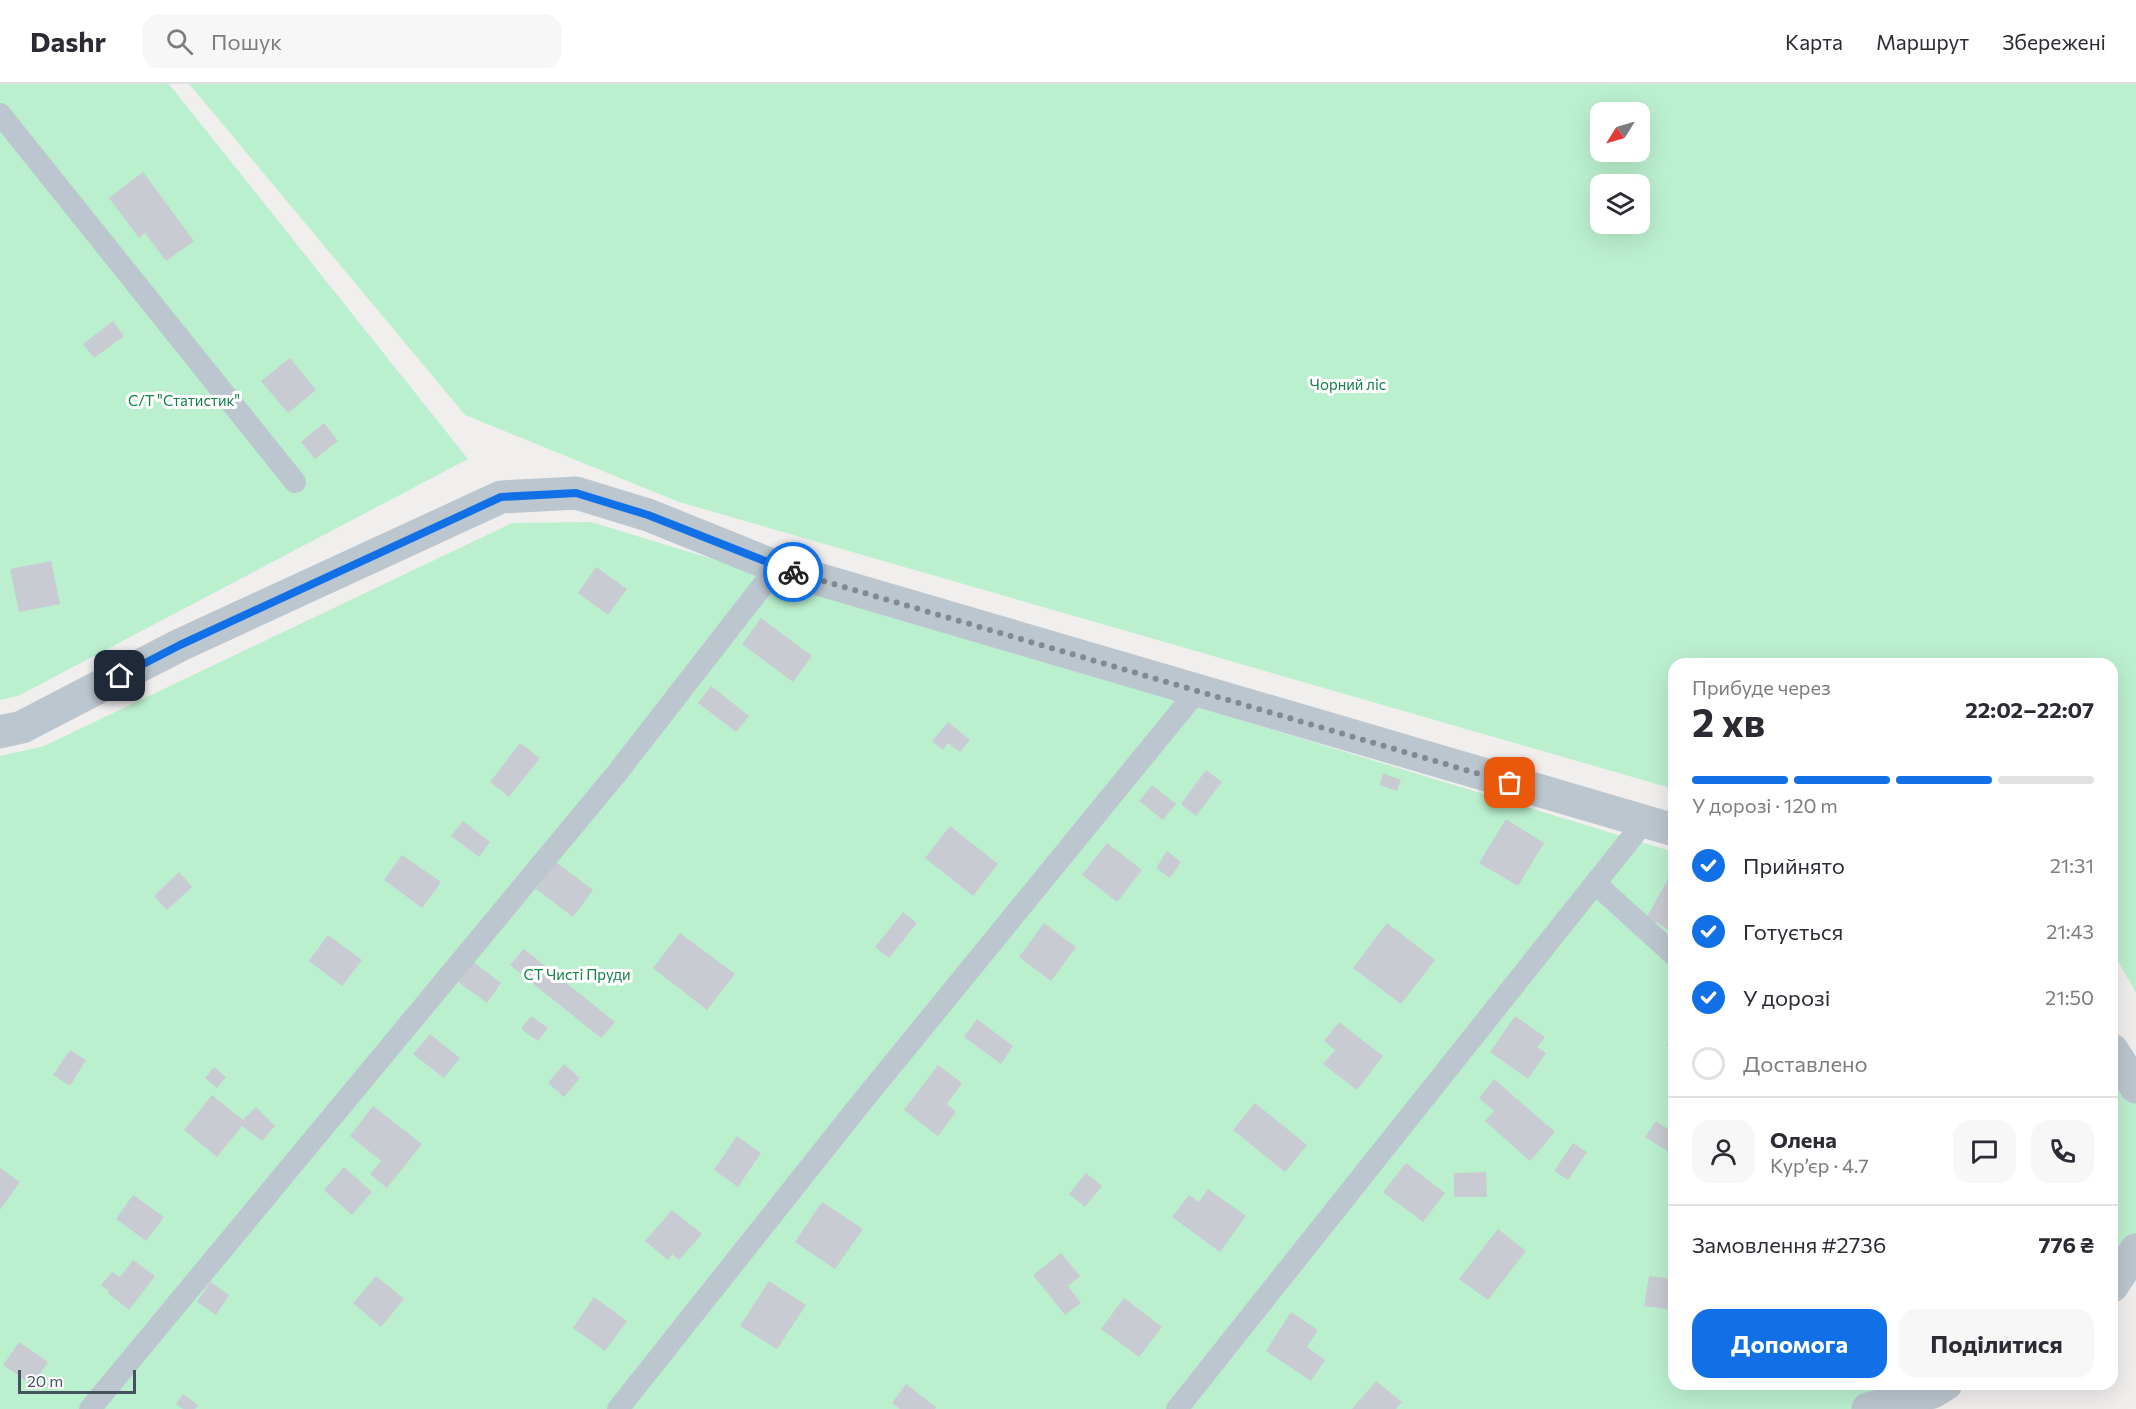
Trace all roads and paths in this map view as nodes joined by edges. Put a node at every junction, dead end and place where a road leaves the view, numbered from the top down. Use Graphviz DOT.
graph roads {
  1 [pos="0,114"];
  2 [pos="294,482"];
  3 [pos="777,567"];
  4 [pos="1197,691"];
  5 [pos="0,732"];
  6 [pos="1659,826"];
  7 [pos="1596,884"];
  8 [pos="1668,950"];
  9 [pos="2118,1059"];
  10 [pos="2136,1087"];
  11 [pos="2136,1250"];
  12 [pos="2118,1277"];
  13 [pos="1936,1390"];
  14 [pos="90,1409"];
  15 [pos="618,1409"];
  16 [pos="1177,1409"];
  17 [pos="1868,1409"];
  1 -- 2 [label="lane"];
  3 -- 4 [label="street"];
  3 -- 5 [label="street"];
  3 -- 14 [label="lane"];
  4 -- 6 [label="street"];
  4 -- 15 [label="lane"];
  6 -- 7 [label="lane"];
  7 -- 8 [label="lane"];
  7 -- 16 [label="lane"];
  9 -- 10 [label="street"];
  11 -- 12 [label="street"];
  13 -- 17 [label="street"];
}
